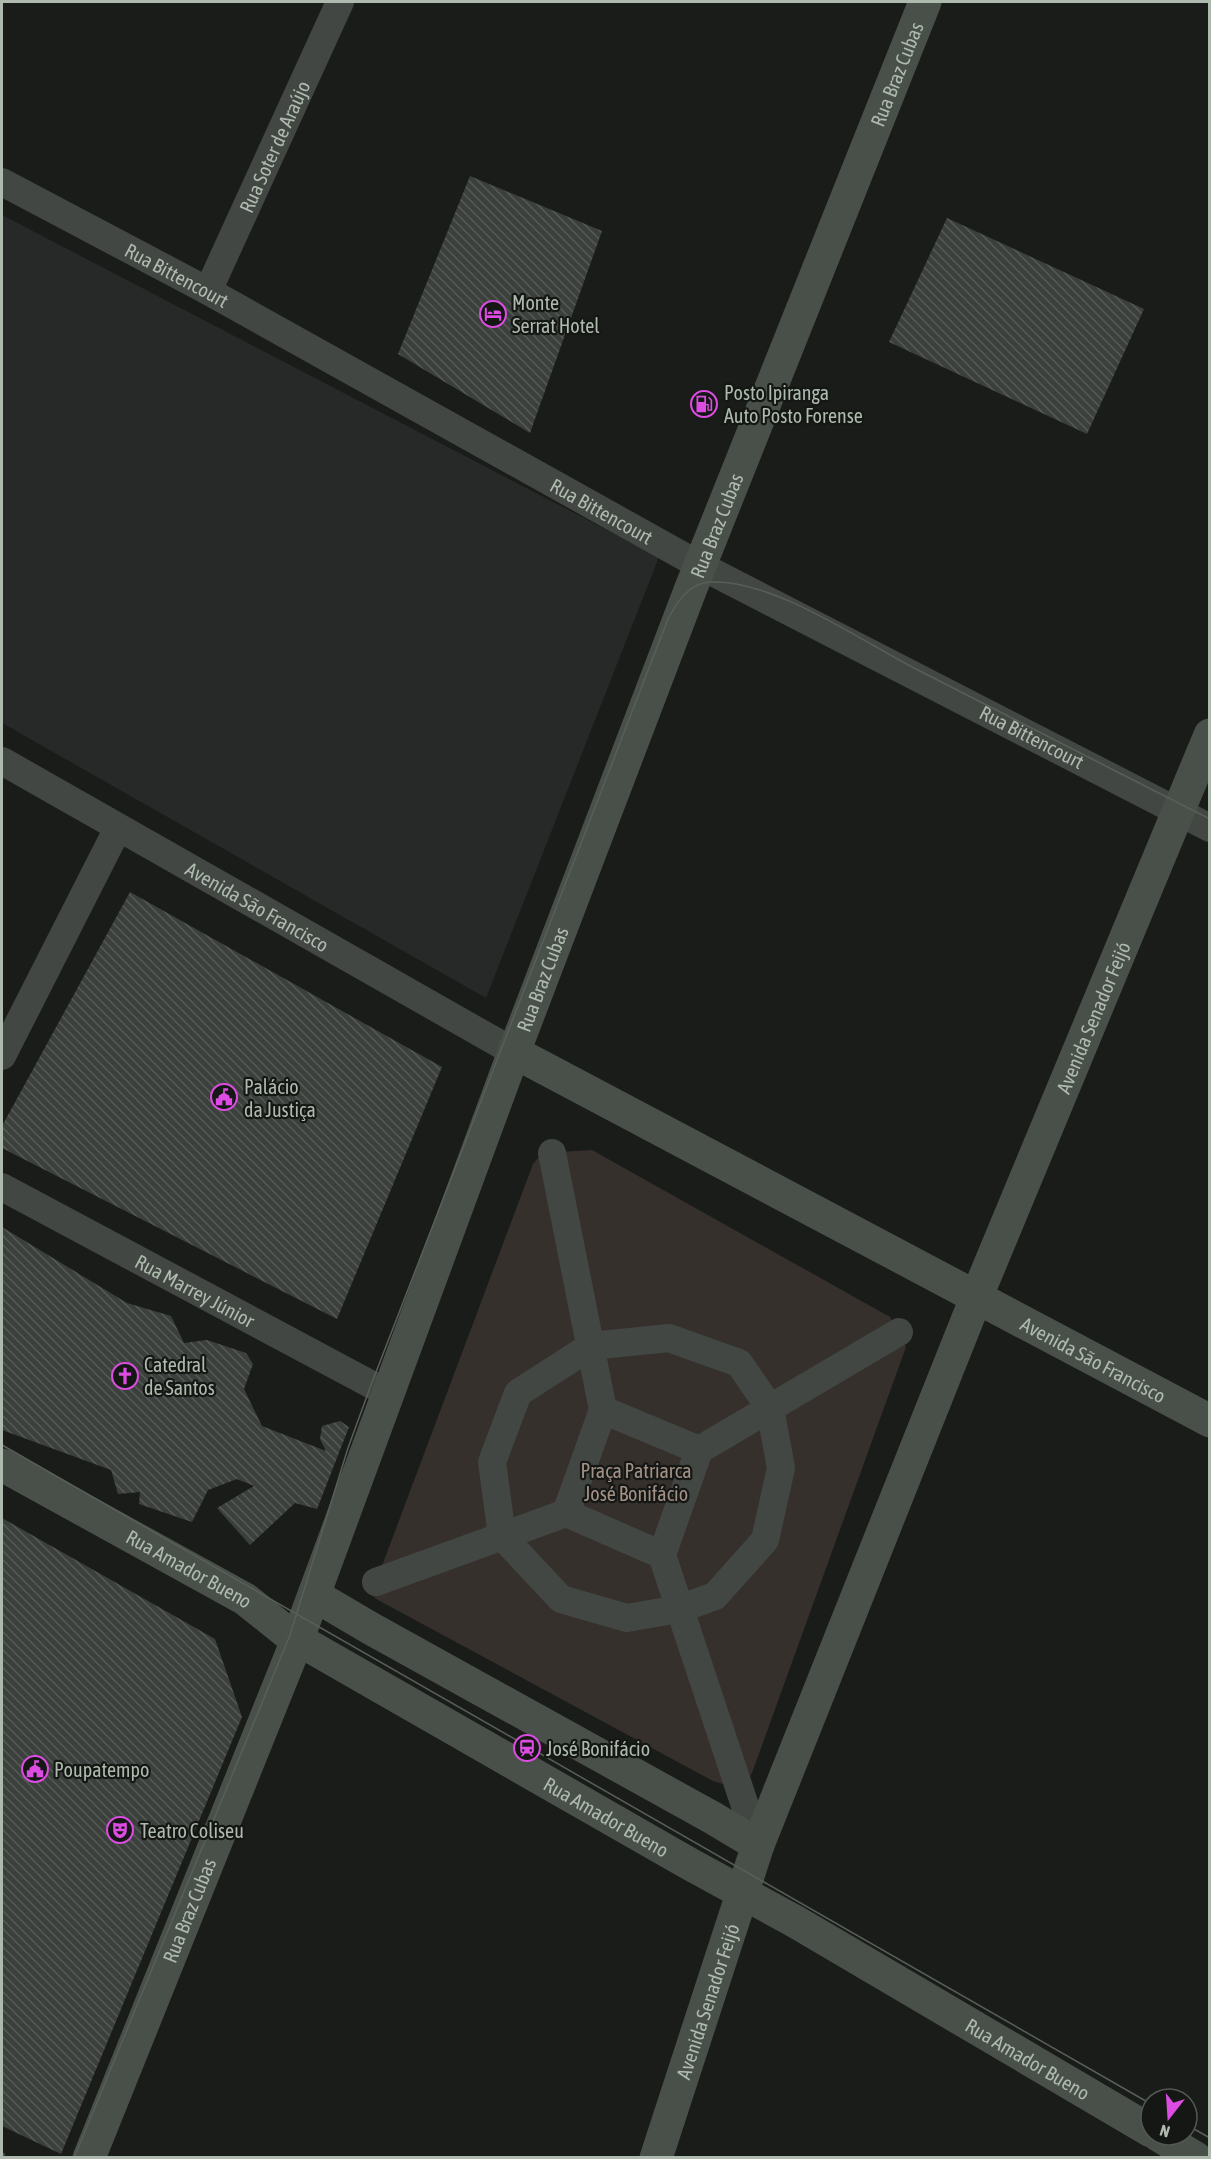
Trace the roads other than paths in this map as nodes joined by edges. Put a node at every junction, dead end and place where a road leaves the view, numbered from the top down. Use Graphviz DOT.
graph roads {
  1 [pos="340,2"];
  2 [pos="925,2"];
  3 [pos="2,182"];
  4 [pos="208,291"];
  5 [pos="701,566"];
  6 [pos="1209,735"];
  7 [pos="2,761"];
  8 [pos="1178,812"];
  9 [pos="118,828"];
  10 [pos="1209,828"];
  11 [pos="514,1052"];
  12 [pos="2,1056"];
  13 [pos="552,1153"];
  14 [pos="2,1186"];
  15 [pos="976,1298"];
  16 [pos="899,1332"];
  17 [pos="591,1346"];
  18 [pos="389,1394"];
  19 [pos="770,1408"];
  20 [pos="603,1410"];
  21 [pos="1209,1421"];
  22 [pos="699,1450"];
  23 [pos="2,1465"];
  24 [pos="566,1514"];
  25 [pos="502,1536"];
  26 [pos="662,1555"];
  27 [pos="376,1582"];
  28 [pos="314,1595"];
  29 [pos="679,1609"];
  30 [pos="298,1638"];
  31 [pos="758,1845"];
  32 [pos="741,1891"];
  33 [pos="1139,2124"];
  34 [pos="1179,2147"];
  35 [pos="89,2157"];
  36 [pos="656,2157"];
  37 [pos="1196,2157"];
  1 -- 4 [label="street, Rua Soter de Araújo"];
  2 -- 5 [label="main road, Rua Braz Cubas"];
  3 -- 4 [label="street, Rua Bittencourt"];
  4 -- 5 [label="street, Rua Bittencourt"];
  5 -- 8 [label="street, Rua Bittencourt"];
  5 -- 11 [label="main road, Rua Braz Cubas"];
  6 -- 8 [label="main road, Avenida Senador Feijó"];
  7 -- 9 [label="street, Avenida São Francisco"];
  8 -- 10 [label="street, Rua Bittencourt"];
  8 -- 15 [label="main road, Avenida Senador Feijó"];
  9 -- 11 [label="street, Avenida São Francisco"];
  9 -- 12 [label="street"];
  11 -- 15 [label="main road"];
  11 -- 18 [label="main road"];
  13 -- 17 [label="street"];
  14 -- 18 [label="street, Rua Marrey Júnior"];
  15 -- 21 [label="main road, Avenida São Francisco"];
  15 -- 31 [label="main road"];
  16 -- 19 [label="street"];
  17 -- 19 [label="street"];
  17 -- 20 [label="street"];
  17 -- 25 [label="street"];
  18 -- 28 [label="main road"];
  19 -- 22 [label="street"];
  19 -- 29 [label="street"];
  20 -- 22 [label="street"];
  20 -- 24 [label="street"];
  22 -- 26 [label="street"];
  23 -- 30 [label="main road, Rua Amador Bueno"];
  24 -- 25 [label="street"];
  24 -- 26 [label="street"];
  25 -- 27 [label="street"];
  25 -- 29 [label="street"];
  26 -- 29 [label="street"];
  28 -- 30 [label="main road, Rua Braz Cubas"];
  28 -- 31 [label="main road"];
  29 -- 31 [label="street"];
  30 -- 32 [label="main road, Rua Amador Bueno"];
  30 -- 35 [label="main road, Rua Braz Cubas"];
  31 -- 32 [label="main road, Avenida Senador Feijó"];
  32 -- 33 [label="main road, Rua Amador Bueno"];
  32 -- 36 [label="main road, Avenida Senador Feijó"];
  34 -- 37 [label="main road"];
}
